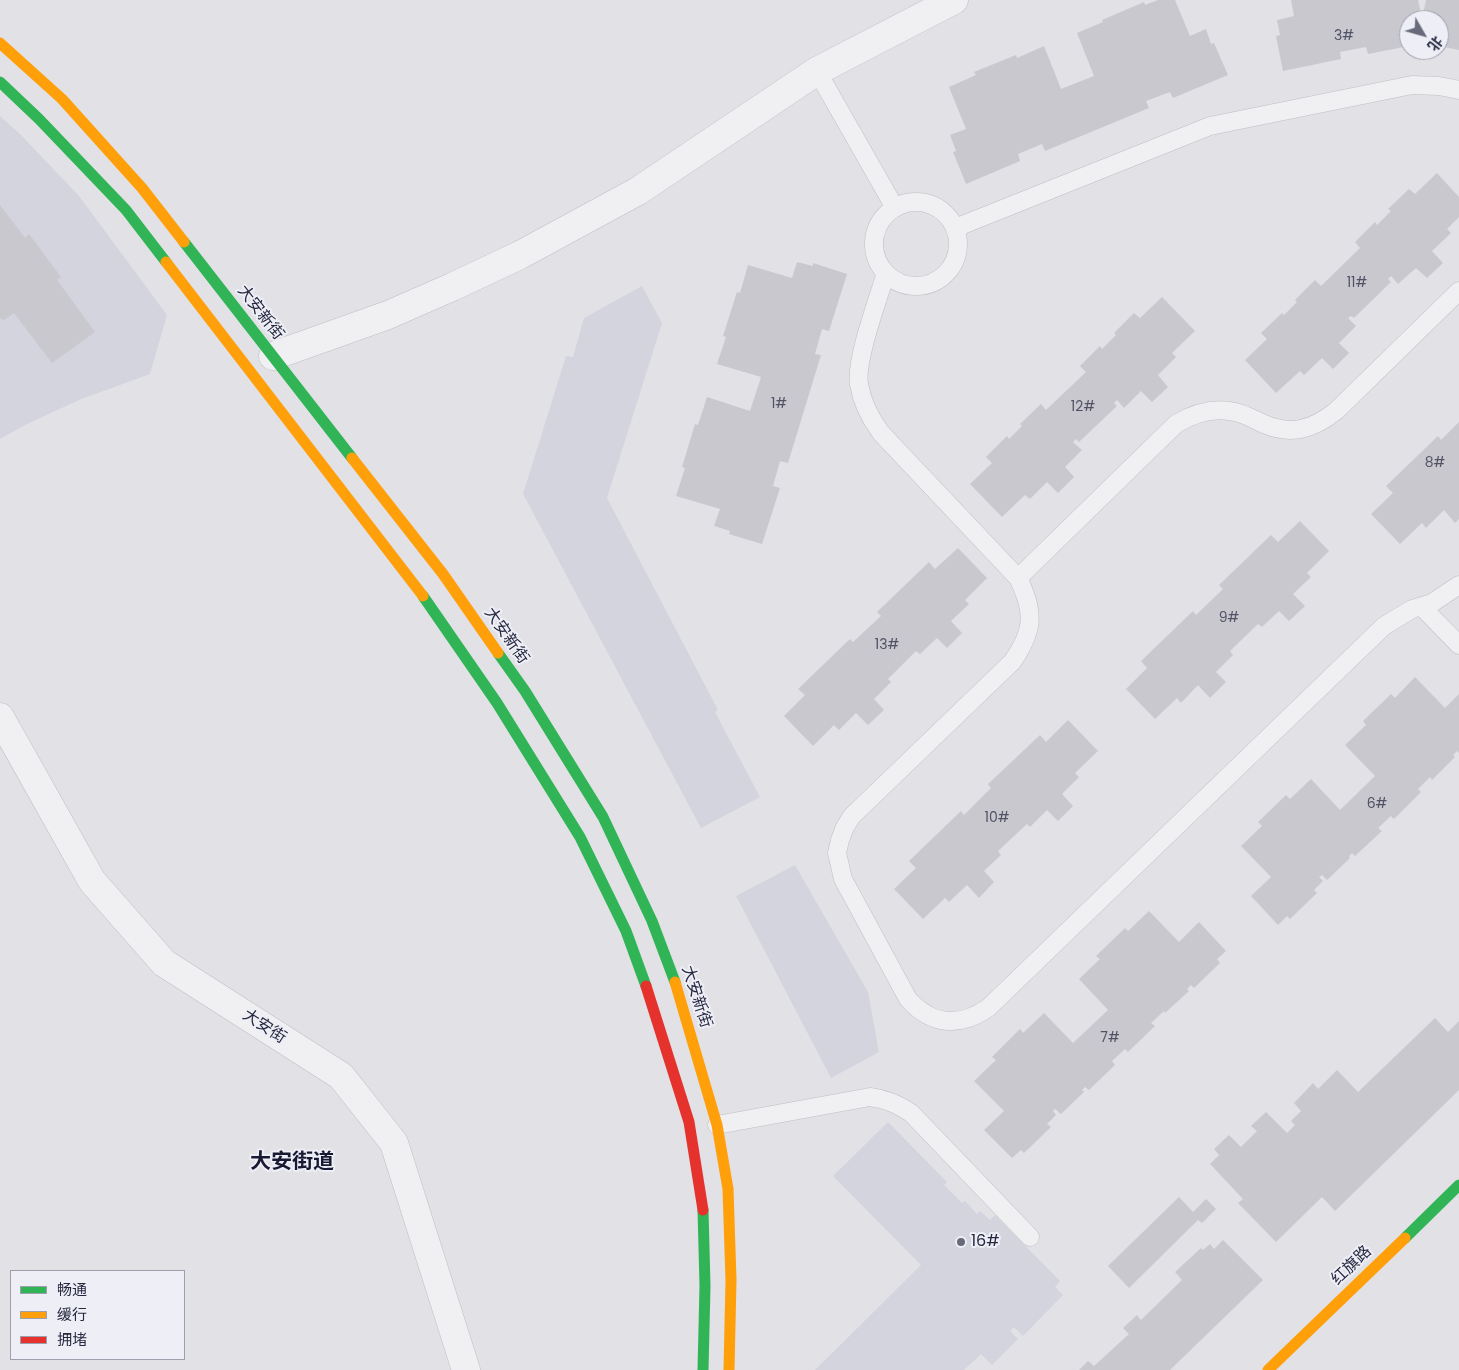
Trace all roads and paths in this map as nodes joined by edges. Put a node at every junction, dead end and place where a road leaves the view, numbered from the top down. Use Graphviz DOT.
graph roads {
  1 [pos="954,0"];
  2 [pos="0,43"];
  3 [pos="817,72"];
  4 [pos="0,82"];
  5 [pos="1459,90"];
  6 [pos="895,208"];
  7 [pos="955,228"];
  8 [pos="886,273"];
  9 [pos="1459,291"];
  10 [pos="273,356"];
  11 [pos="1018,578"];
  12 [pos="1459,585"];
  13 [pos="1422,606"];
  14 [pos="1459,645"];
  15 [pos="0,717"];
  16 [pos="717,1124"];
  17 [pos="1459,1185"];
  18 [pos="1030,1237"];
  19 [pos="466,1370"];
  20 [pos="702,1370"];
  21 [pos="729,1370"];
  22 [pos="1268,1370"];
  1 -- 3 [label="street"];
  2 -- 10 [label="main road, 大安新街"];
  3 -- 6 [label="lane"];
  3 -- 10 [label="street"];
  4 -- 20 [label="main road"];
  5 -- 7 [label="lane"];
  6 -- 7 [label="lane"];
  6 -- 8 [label="lane"];
  7 -- 8 [label="lane"];
  8 -- 11 [label="lane"];
  9 -- 11 [label="lane"];
  10 -- 16 [label="main road, 大安新街"];
  11 -- 13 [label="lane"];
  12 -- 13 [label="lane"];
  13 -- 14 [label="lane"];
  15 -- 19 [label="street, 大安街"];
  16 -- 18 [label="lane"];
  16 -- 21 [label="main road, 大安新街"];
  17 -- 22 [label="main road, 红旗路"];
}
